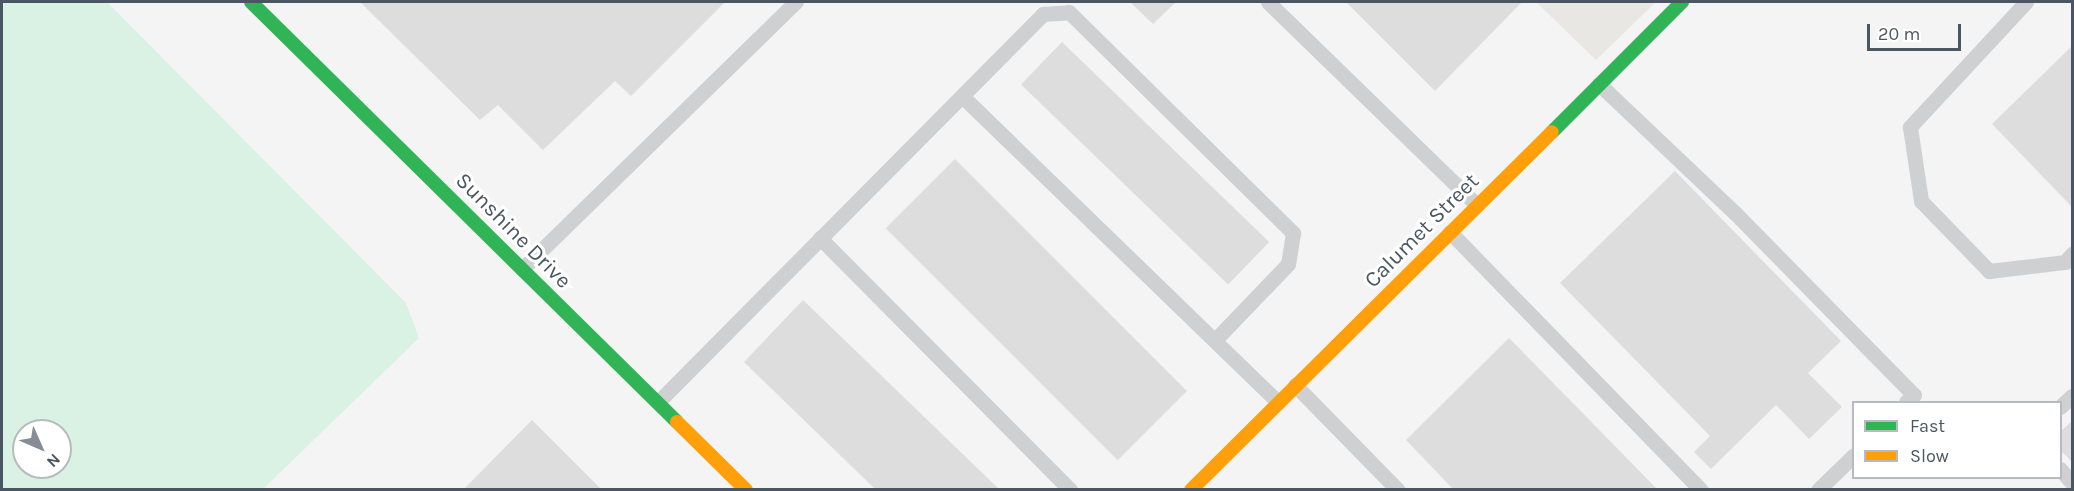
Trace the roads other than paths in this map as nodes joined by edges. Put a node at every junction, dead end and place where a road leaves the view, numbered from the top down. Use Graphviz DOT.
graph roads {
  1 [pos="251,2"];
  2 [pos="796,2"];
  3 [pos="1268,2"];
  4 [pos="1682,2"];
  5 [pos="2026,2"];
  6 [pos="1599,84"];
  7 [pos="962,96"];
  8 [pos="1478,205"];
  9 [pos="1450,232"];
  10 [pos="820,238"];
  11 [pos="2073,254"];
  12 [pos="522,269"];
  13 [pos="1215,339"];
  14 [pos="1295,385"];
  15 [pos="1907,401"];
  16 [pos="658,402"];
  17 [pos="1278,402"];
  18 [pos="1852,456"];
  19 [pos="2062,470"];
  20 [pos="2073,483"];
  21 [pos="746,489"];
  22 [pos="1070,489"];
  23 [pos="1191,489"];
  24 [pos="1398,489"];
  25 [pos="1701,489"];
  26 [pos="1818,489"];
  1 -- 12 [label="street, Sunshine Drive"];
  2 -- 12 [label="lane"];
  3 -- 8 [label="lane"];
  4 -- 6 [label="street, Calumet Street"];
  5 -- 11 [label="lane"];
  6 -- 8 [label="street, Calumet Street"];
  6 -- 15 [label="lane"];
  7 -- 10 [label="lane"];
  7 -- 13 [label="lane"];
  7 -- 13 [label="lane"];
  8 -- 9 [label="street, Calumet Street"];
  9 -- 14 [label="street, Calumet Street"];
  9 -- 25 [label="lane"];
  10 -- 16 [label="lane"];
  10 -- 22 [label="lane"];
  12 -- 16 [label="street, Sunshine Drive"];
  13 -- 17 [label="lane"];
  14 -- 17 [label="street, Calumet Street"];
  14 -- 24 [label="lane"];
  16 -- 21 [label="street, Sunshine Drive"];
  17 -- 23 [label="street, Calumet Street"];
  18 -- 26 [label="lane"];
  19 -- 20 [label="lane"];
}
